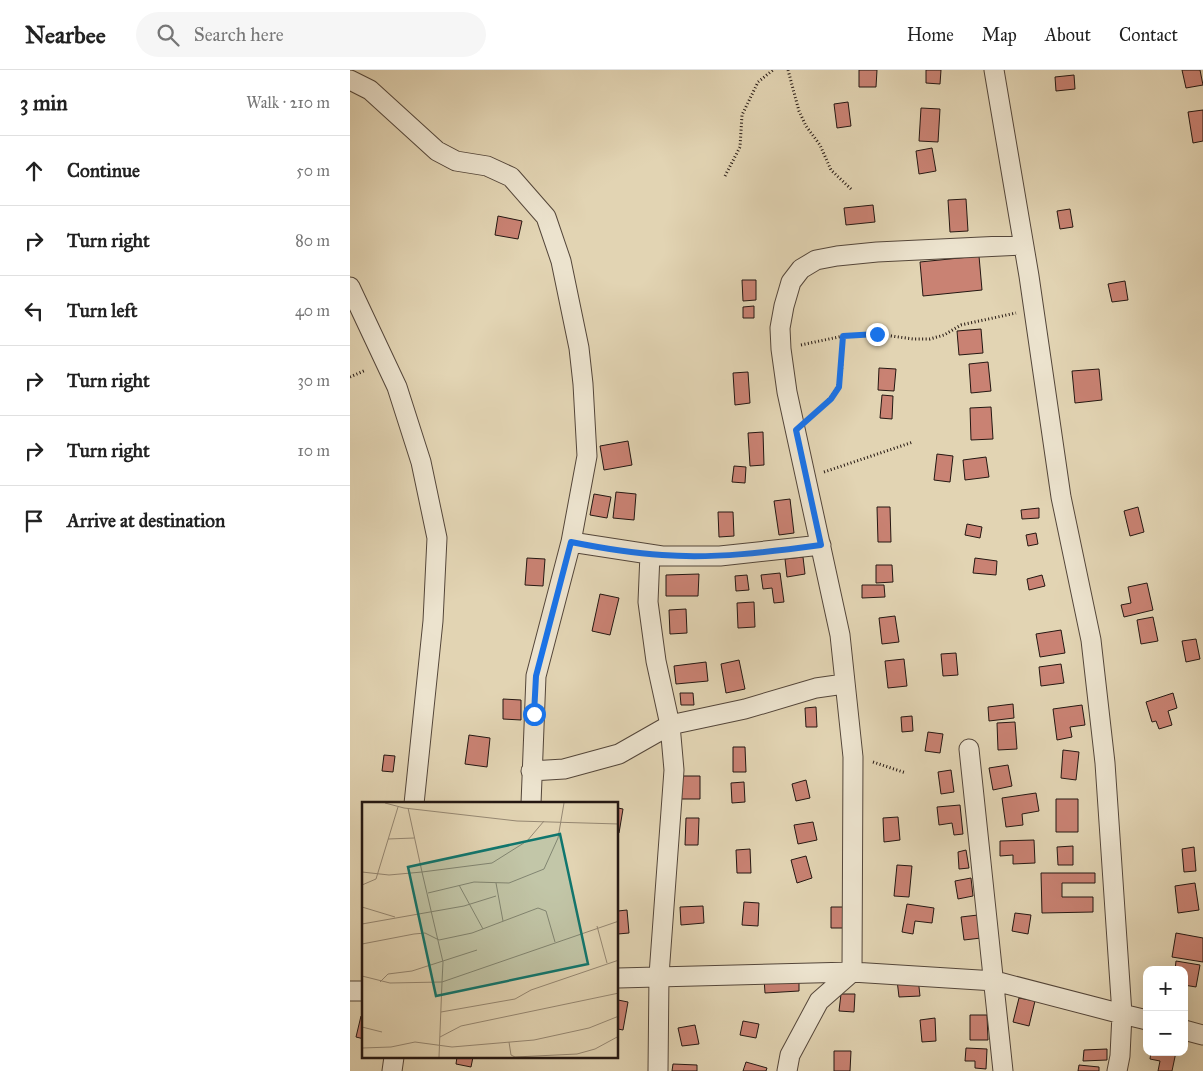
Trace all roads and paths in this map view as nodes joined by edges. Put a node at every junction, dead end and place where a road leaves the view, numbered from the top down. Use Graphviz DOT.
graph roads {
  1 [pos="774,70"];
  2 [pos="788,70"];
  3 [pos="994,70"];
  4 [pos="350,80"];
  5 [pos="725,176"];
  6 [pos="851,189"];
  7 [pos="1022,244"];
  8 [pos="350,287"];
  9 [pos="1034,310"];
  10 [pos="843,336"];
  11 [pos="780,349"];
  12 [pos="796,430"];
  13 [pos="913,442"];
  14 [pos="806,478"];
  15 [pos="571,542"];
  16 [pos="821,545"];
  17 [pos="650,554"];
  18 [pos="844,684"];
  19 [pos="670,725"];
  20 [pos="969,749"];
  21 [pos="853,757"];
  22 [pos="531,771"];
  23 [pos="906,773"];
  24 [pos="414,802"];
  25 [pos="531,802"];
  26 [pos="852,972"];
  27 [pos="659,975"];
  28 [pos="619,978"];
  29 [pos="995,980"];
  30 [pos="1122,1014"];
  31 [pos="1143,1019"];
  32 [pos="1188,1031"];
  33 [pos="1203,1035"];
  34 [pos="394,1058"];
  35 [pos="392,1071"];
  36 [pos="658,1071"];
  37 [pos="787,1071"];
  38 [pos="1003,1071"];
  39 [pos="1117,1071"];
  1 -- 5 [label="path"];
  2 -- 6 [label="path"];
  3 -- 7 [label="street"];
  4 -- 15 [label="street"];
  7 -- 9 [label="street"];
  7 -- 11 [label="street"];
  8 -- 24 [label="street"];
  9 -- 10 [label="path"];
  9 -- 30 [label="street"];
  10 -- 11 [label="path"];
  10 -- 12 [label="path"];
  11 -- 12 [label="street"];
  12 -- 14 [label="street"];
  13 -- 14 [label="path"];
  14 -- 16 [label="street"];
  15 -- 17 [label="street"];
  15 -- 22 [label="street"];
  16 -- 17 [label="street"];
  16 -- 18 [label="street"];
  17 -- 19 [label="street"];
  18 -- 19 [label="street"];
  18 -- 21 [label="street"];
  19 -- 22 [label="street"];
  19 -- 27 [label="street"];
  20 -- 29 [label="street"];
  21 -- 23 [label="path"];
  21 -- 26 [label="street"];
  22 -- 25 [label="street"];
  26 -- 27 [label="street"];
  26 -- 29 [label="street"];
  26 -- 37 [label="street"];
  27 -- 28 [label="street"];
  27 -- 36 [label="street"];
  29 -- 30 [label="street"];
  29 -- 38 [label="street"];
  30 -- 31 [label="street"];
  30 -- 39 [label="street"];
  32 -- 33 [label="street"];
  34 -- 35 [label="street"];
}
